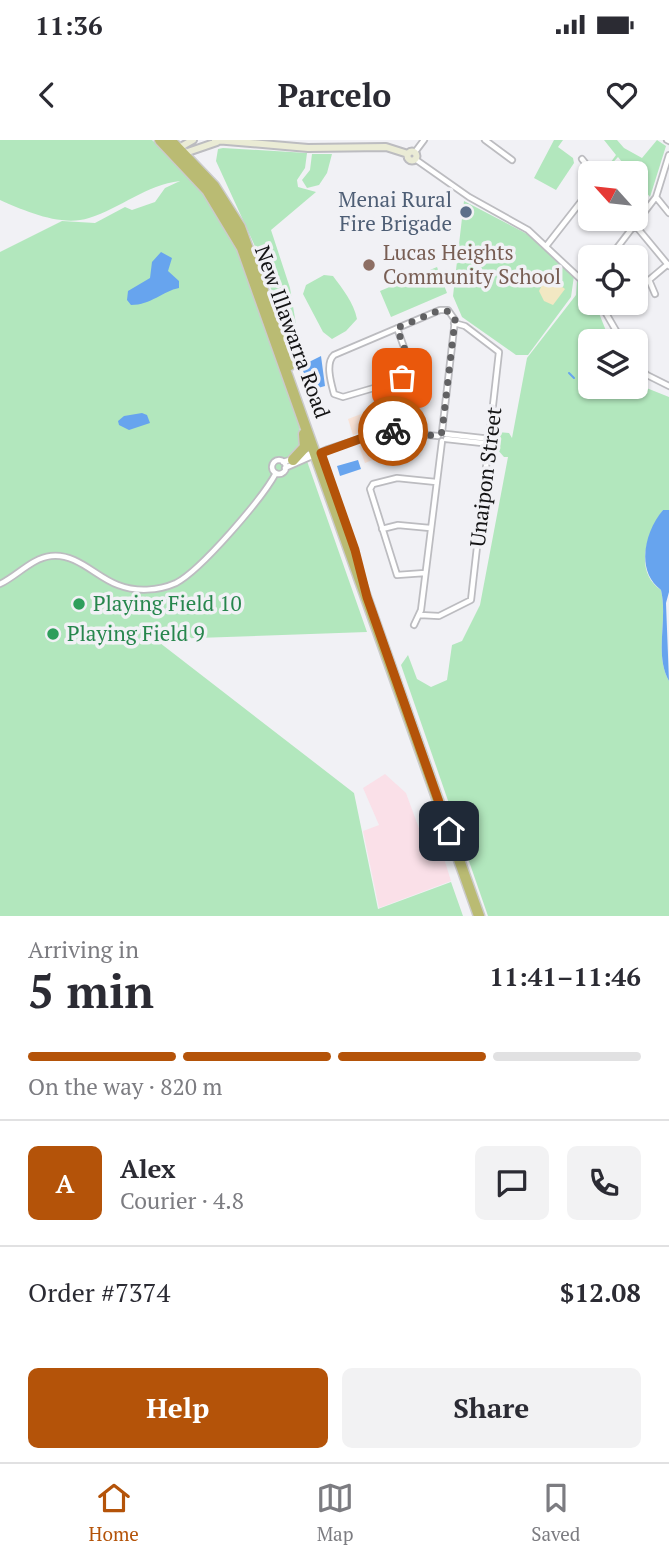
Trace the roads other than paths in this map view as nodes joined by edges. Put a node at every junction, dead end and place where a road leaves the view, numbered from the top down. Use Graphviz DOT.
graph roads {
  1 [pos="160,140"];
  2 [pos="170,140"];
  3 [pos="424,140"];
  4 [pos="485,140"];
  5 [pos="217,141"];
  6 [pos="276,143"];
  7 [pos="187,147"];
  8 [pos="413,155"];
  9 [pos="669,155"];
  10 [pos="512,160"];
  11 [pos="656,197"];
  12 [pos="578,205"];
  13 [pos="648,208"];
  14 [pos="669,213"];
  15 [pos="630,231"];
  16 [pos="640,231"];
  17 [pos="547,245"];
  18 [pos="619,245"];
  19 [pos="668,265"];
  20 [pos="578,275"];
  21 [pos="655,294"];
  22 [pos="454,323"];
  23 [pos="397,328"];
  24 [pos="648,376"];
  25 [pos="669,386"];
  26 [pos="304,421"];
  27 [pos="443,436"];
  28 [pos="491,442"];
  29 [pos="317,454"];
  30 [pos="287,463"];
  31 [pos="276,473"];
  32 [pos="436,482"];
  33 [pos="430,528"];
  34 [pos="382,529"];
  35 [pos="425,573"];
  36 [pos="0,584"];
  37 [pos="420,615"];
  38 [pos="414,625"];
  39 [pos="479,916"];
  1 -- 7 [label="highway, New Illawarra Road"];
  2 -- 7 [label="highway, New Illawarra Road"];
  3 -- 8 [label="street"];
  4 -- 10 [label="street"];
  5 -- 6 [label="street"];
  5 -- 7 [label="street"];
  6 -- 8 [label="street"];
  7 -- 26 [label="highway, New Illawarra Road"];
  7 -- 29 [label="highway, New Illawarra Road"];
  8 -- 17 [label="street"];
  9 -- 11 [label="street"];
  11 -- 13 [label="street"];
  11 -- 14 [label="street"];
  12 -- 17 [label="street"];
  15 -- 18 [label="street"];
  16 -- 19 [label="street"];
  17 -- 20 [label="street"];
  19 -- 21 [label="street"];
  22 -- 23 [label="street"];
  22 -- 27 [label="street"];
  22 -- 28 [label="street, Unaipon Street"];
  23 -- 23 [label="street"];
  24 -- 25 [label="street"];
  26 -- 29 [label="highway, New Illawarra Road"];
  26 -- 30 [label="highway"];
  27 -- 28 [label="street"];
  27 -- 29 [label="street"];
  27 -- 32 [label="street"];
  28 -- 37 [label="street, Unaipon Street"];
  29 -- 30 [label="street"];
  29 -- 30 [label="street"];
  29 -- 39 [label="highway, New Illawarra Road"];
  30 -- 31 [label="street"];
  30 -- 31 [label="street"];
  31 -- 36 [label="street"];
  32 -- 33 [label="street"];
  32 -- 34 [label="street"];
  33 -- 34 [label="street"];
  33 -- 35 [label="street"];
  34 -- 35 [label="street"];
  35 -- 37 [label="street"];
  37 -- 38 [label="street"];
}
